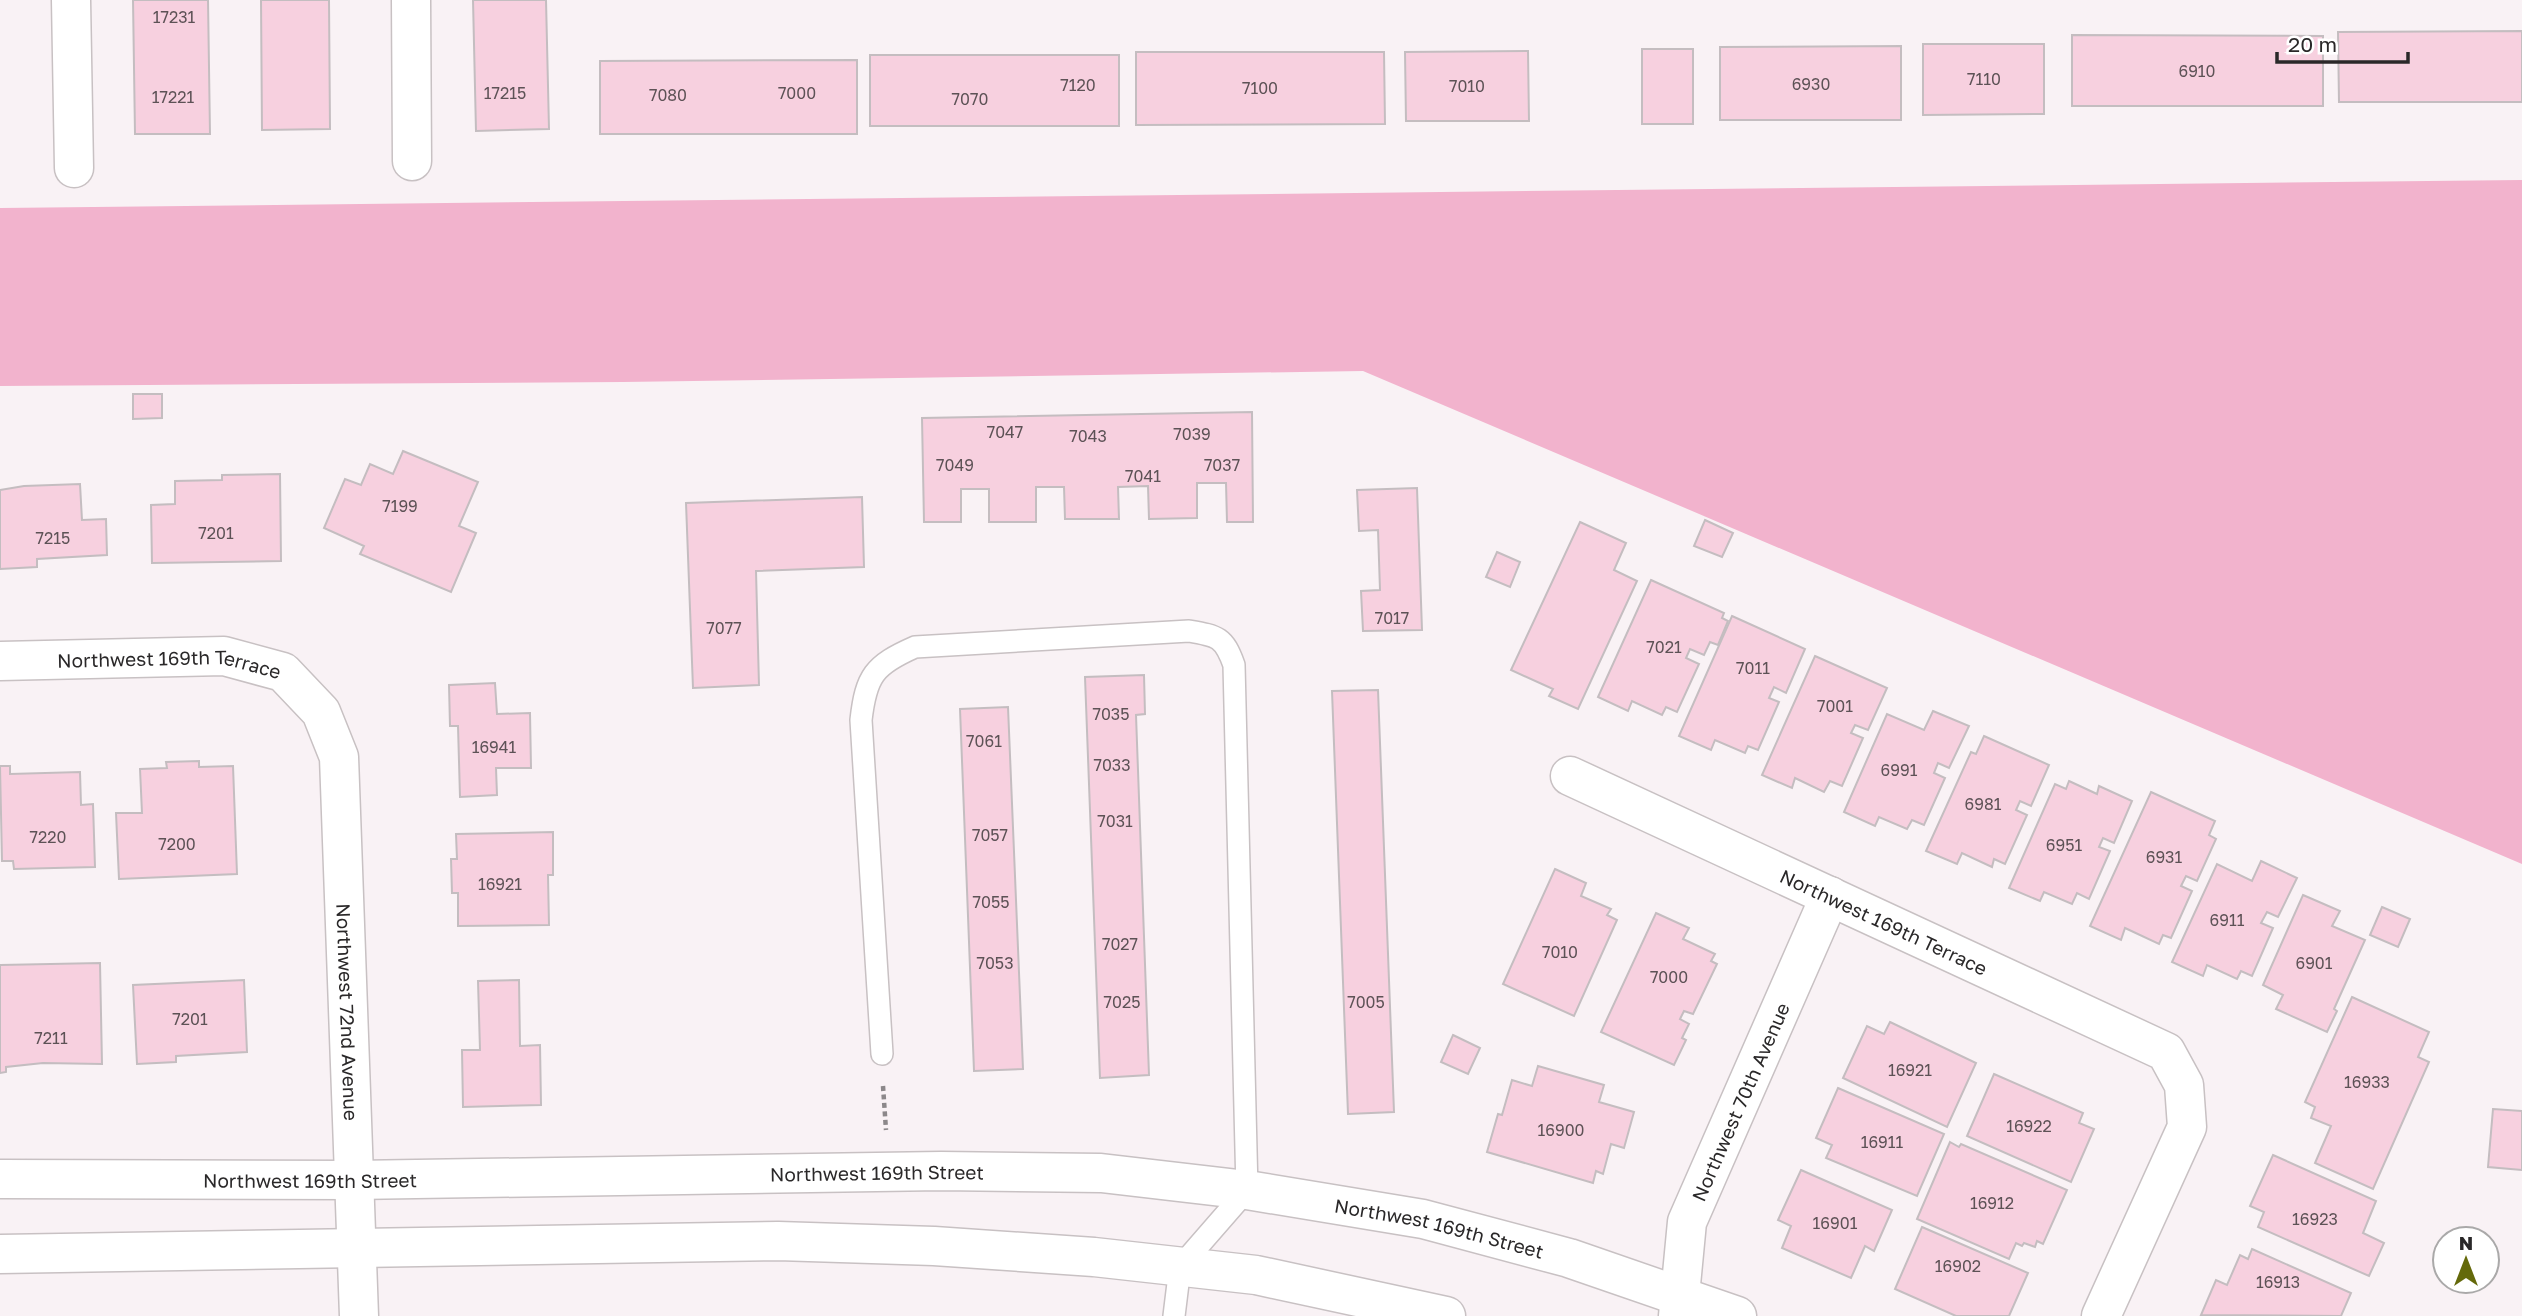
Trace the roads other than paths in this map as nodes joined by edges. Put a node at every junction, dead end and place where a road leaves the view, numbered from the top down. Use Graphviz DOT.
graph roads {
  1 [pos="71,0"];
  2 [pos="411,0"];
  3 [pos="412,161"];
  4 [pos="74,168"];
  5 [pos="0,661"];
  6 [pos="321,712"];
  7 [pos="1570,776"];
  8 [pos="1830,896"];
  9 [pos="882,1054"];
  10 [pos="0,1179"];
  11 [pos="355,1180"];
  12 [pos="1247,1190"];
  13 [pos="357,1248"];
  14 [pos="0,1254"];
  15 [pos="1180,1267"];
  16 [pos="1679,1306"];
  17 [pos="359,1316"];
  18 [pos="1174,1316"];
  19 [pos="1446,1316"];
  20 [pos="1737,1316"];
  21 [pos="2101,1316"];
  1 -- 4 [label="street"];
  2 -- 3 [label="street"];
  5 -- 6 [label="street, Northwest 169th Terrace"];
  6 -- 11 [label="street, Northwest 72nd Avenue"];
  7 -- 8 [label="street, Northwest 169th Terrace"];
  8 -- 16 [label="street, Northwest 70th Avenue"];
  8 -- 21 [label="street, Northwest 169th Terrace"];
  9 -- 12 [label="lane"];
  10 -- 11 [label="street, Northwest 169th Street"];
  11 -- 12 [label="street, Northwest 169th Street"];
  11 -- 13 [label="street, Northwest 72nd Avenue"];
  12 -- 15 [label="lane"];
  12 -- 16 [label="street, Northwest 169th Street"];
  13 -- 14 [label="street"];
  13 -- 15 [label="street"];
  13 -- 17 [label="street, Northwest 72nd Avenue"];
  15 -- 18 [label="lane"];
  15 -- 19 [label="street"];
  16 -- 20 [label="street, Northwest 169th Street"];
}
